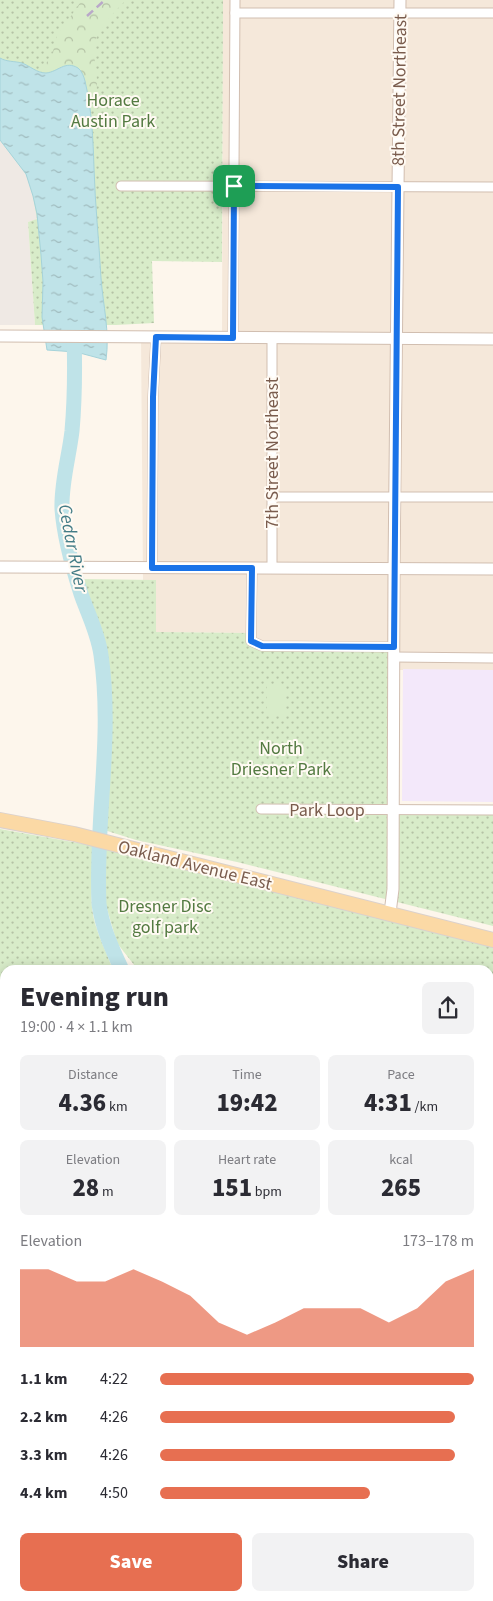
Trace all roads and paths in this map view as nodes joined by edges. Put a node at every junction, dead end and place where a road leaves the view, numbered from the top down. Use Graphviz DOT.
graph roads {
  1 [pos="235,0"];
  2 [pos="400,0"];
  3 [pos="235,13"];
  4 [pos="400,13"];
  5 [pos="493,13"];
  6 [pos="121,186"];
  7 [pos="234,186"];
  8 [pos="398,187"];
  9 [pos="493,187"];
  10 [pos="0,336"];
  11 [pos="156,337"];
  12 [pos="233,338"];
  13 [pos="272,338"];
  14 [pos="397,338"];
  15 [pos="493,339"];
  16 [pos="272,497"];
  17 [pos="395,498"];
  18 [pos="493,498"];
  19 [pos="0,567"];
  20 [pos="152,568"];
  21 [pos="252,568"];
  22 [pos="272,568"];
  23 [pos="394,569"];
  24 [pos="493,569"];
  25 [pos="394,652"];
  26 [pos="493,658"];
  27 [pos="262,809"];
  28 [pos="393,810"];
  29 [pos="493,810"];
  30 [pos="0,820"];
  31 [pos="390,913"];
  32 [pos="493,940"];
  1 -- 3 [label="street"];
  2 -- 4 [label="street, 8th Street Northeast"];
  3 -- 4 [label="street"];
  3 -- 7 [label="street"];
  4 -- 5 [label="street"];
  4 -- 8 [label="street, 8th Street Northeast"];
  6 -- 7 [label="street"];
  7 -- 8 [label="street"];
  7 -- 12 [label="street"];
  8 -- 9 [label="street"];
  8 -- 14 [label="street, 8th Street Northeast"];
  10 -- 11 [label="street"];
  11 -- 12 [label="street"];
  11 -- 20 [label="street"];
  12 -- 13 [label="street"];
  13 -- 14 [label="street"];
  13 -- 16 [label="street, 7th Street Northeast"];
  14 -- 15 [label="street"];
  14 -- 17 [label="street, 8th Street Northeast"];
  16 -- 17 [label="street"];
  16 -- 22 [label="street, 7th Street Northeast"];
  17 -- 18 [label="street"];
  17 -- 23 [label="street, 8th Street Northeast"];
  19 -- 20 [label="street"];
  20 -- 21 [label="street"];
  21 -- 22 [label="street"];
  21 -- 25 [label="street"];
  22 -- 23 [label="street"];
  23 -- 24 [label="street"];
  23 -- 25 [label="street, 8th Street Northeast"];
  25 -- 26 [label="street"];
  25 -- 28 [label="street, 8th Street Northeast"];
  27 -- 28 [label="street, Park Loop"];
  28 -- 29 [label="street"];
  28 -- 31 [label="street, 8th Street Northeast"];
  30 -- 31 [label="main road, Oakland Avenue East"];
  31 -- 32 [label="main road, Oakland Avenue East"];
}
